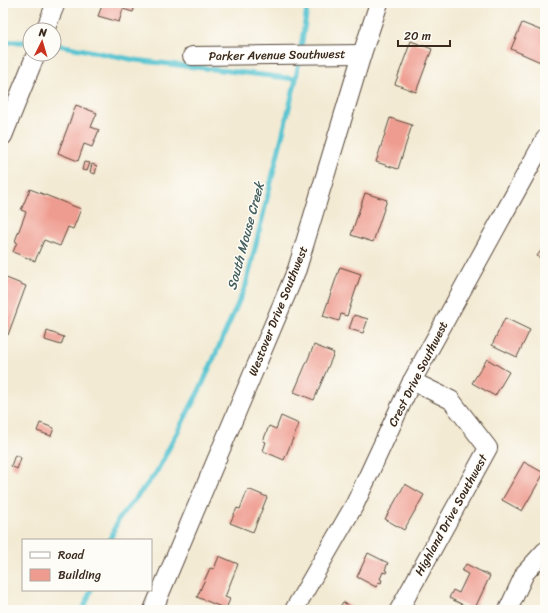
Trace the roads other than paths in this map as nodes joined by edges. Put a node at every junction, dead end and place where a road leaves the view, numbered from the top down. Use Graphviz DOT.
graph roads {
  1 [pos="56,3"];
  2 [pos="378,3"];
  3 [pos="48,22"];
  4 [pos="362,54"];
  5 [pos="192,56"];
  6 [pos="33,62"];
  7 [pos="3,136"];
  8 [pos="545,140"];
  9 [pos="412,381"];
  10 [pos="545,551"];
  11 [pos="153,610"];
  12 [pos="294,610"];
  13 [pos="398,610"];
  14 [pos="508,610"];
  1 -- 3 [label="street"];
  2 -- 4 [label="street, Westover Drive Southwest"];
  4 -- 5 [label="street, Parker Avenue Southwest"];
  4 -- 11 [label="street, Westover Drive Southwest"];
  6 -- 7 [label="street"];
  8 -- 9 [label="street, Crest Drive Southwest"];
  9 -- 12 [label="street, Crest Drive Southwest"];
  9 -- 13 [label="street, Highland Drive Southwest"];
  10 -- 14 [label="street"];
}
